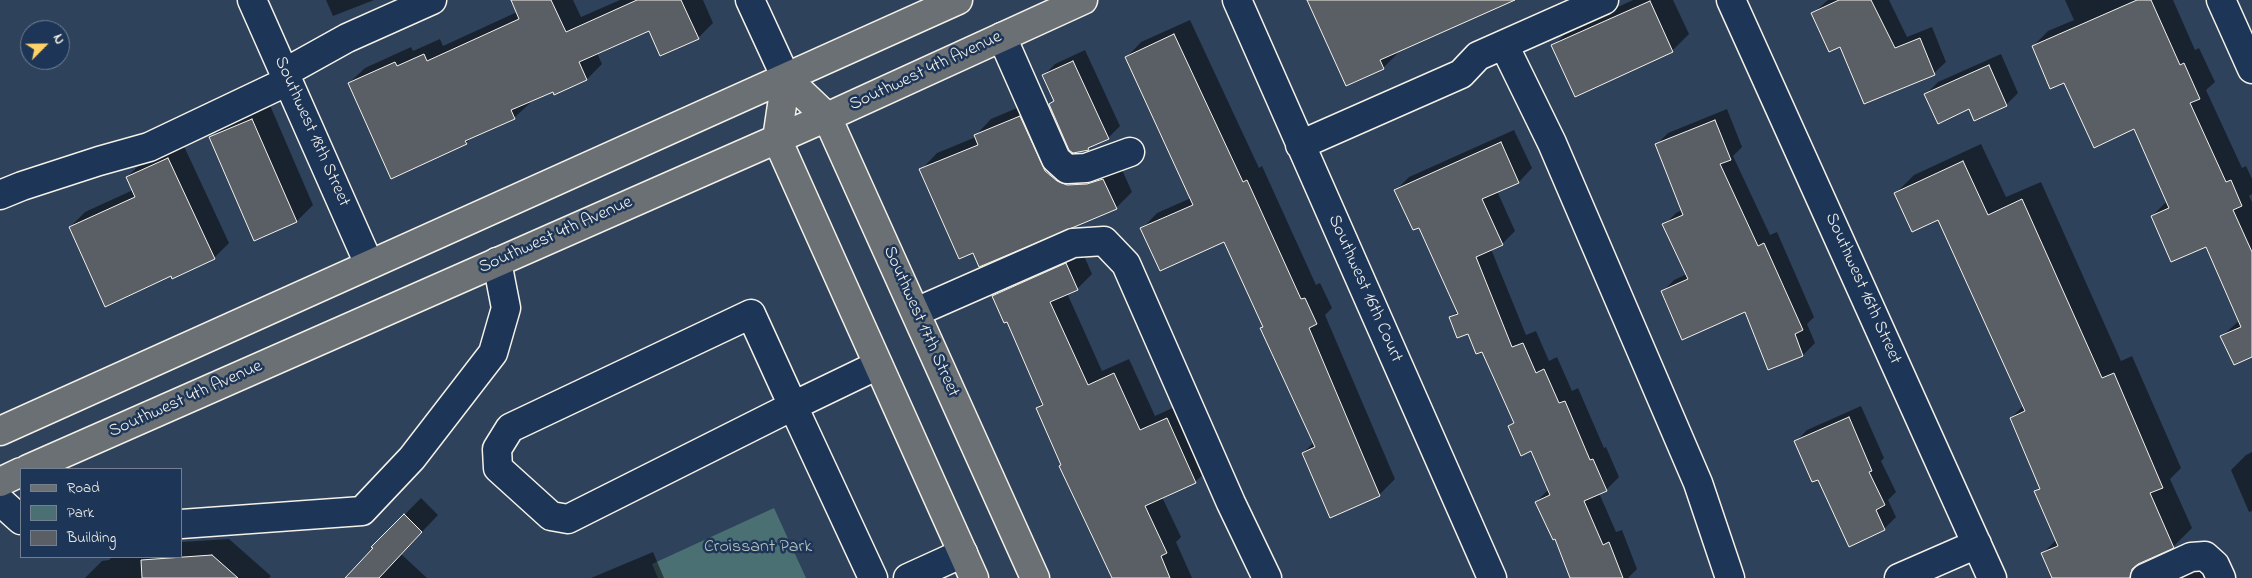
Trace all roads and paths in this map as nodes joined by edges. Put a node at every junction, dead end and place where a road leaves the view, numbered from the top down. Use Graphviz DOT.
graph roads {
  1 [pos="252,0"];
  2 [pos="432,0"];
  3 [pos="750,0"];
  4 [pos="958,0"];
  5 [pos="1083,0"];
  6 [pos="1236,0"];
  7 [pos="1604,0"];
  8 [pos="1731,0"];
  9 [pos="2221,0"];
  10 [pos="1002,37"];
  11 [pos="1504,45"];
  12 [pos="2252,69"];
  13 [pos="286,77"];
  14 [pos="786,78"];
  15 [pos="827,117"];
  16 [pos="777,139"];
  17 [pos="1300,145"];
  18 [pos="1130,152"];
  19 [pos="0,195"];
  20 [pos="497,262"];
  21 [pos="369,264"];
  22 [pos="916,312"];
  23 [pos="878,365"];
  24 [pos="792,406"];
  25 [pos="0,431"];
  26 [pos="30,468"];
  27 [pos="20,472"];
  28 [pos="0,482"];
  29 [pos="0,501"];
  30 [pos="20,519"];
  31 [pos="182,524"];
  32 [pos="1977,544"];
  33 [pos="963,553"];
  34 [pos="873,578"];
  35 [pos="908,578"];
  36 [pos="974,578"];
  37 [pos="1036,578"];
  38 [pos="1267,578"];
  39 [pos="1492,578"];
  40 [pos="1730,578"];
  41 [pos="1899,578"];
  42 [pos="1992,578"];
  43 [pos="2145,578"];
  44 [pos="2221,578"];
  1 -- 13 [label="street, Southwest 18th Street"];
  2 -- 13 [label="street"];
  3 -- 14 [label="street, Southwest 17th Street"];
  4 -- 14 [label="main road"];
  5 -- 10 [label="main road, Southwest 4th Avenue"];
  6 -- 17 [label="street, Southwest 16th Court"];
  7 -- 11 [label="street"];
  8 -- 32 [label="street, Southwest 16th Street"];
  9 -- 12 [label="street"];
  10 -- 15 [label="main road, Southwest 4th Avenue"];
  10 -- 18 [label="street"];
  11 -- 17 [label="street"];
  11 -- 40 [label="street"];
  13 -- 19 [label="street"];
  13 -- 21 [label="street, Southwest 18th Street"];
  14 -- 15 [label="main road, Southwest 17th Street"];
  14 -- 16 [label="main road"];
  14 -- 21 [label="main road"];
  15 -- 16 [label="main road, Southwest 4th Avenue"];
  15 -- 22 [label="main road, Southwest 17th Street"];
  16 -- 20 [label="main road, Southwest 4th Avenue"];
  16 -- 23 [label="main road"];
  17 -- 39 [label="street, Southwest 16th Court"];
  20 -- 26 [label="main road, Southwest 4th Avenue"];
  20 -- 31 [label="street"];
  21 -- 25 [label="main road"];
  22 -- 37 [label="main road, Southwest 17th Street"];
  22 -- 38 [label="street"];
  23 -- 24 [label="street"];
  23 -- 33 [label="main road"];
  24 -- 24 [label="street"];
  24 -- 34 [label="street"];
  27 -- 28 [label="main road"];
  29 -- 30 [label="street"];
  32 -- 41 [label="street"];
  32 -- 42 [label="street, Southwest 16th Street"];
  33 -- 35 [label="street"];
  33 -- 36 [label="main road"];
  43 -- 44 [label="street"];
}
